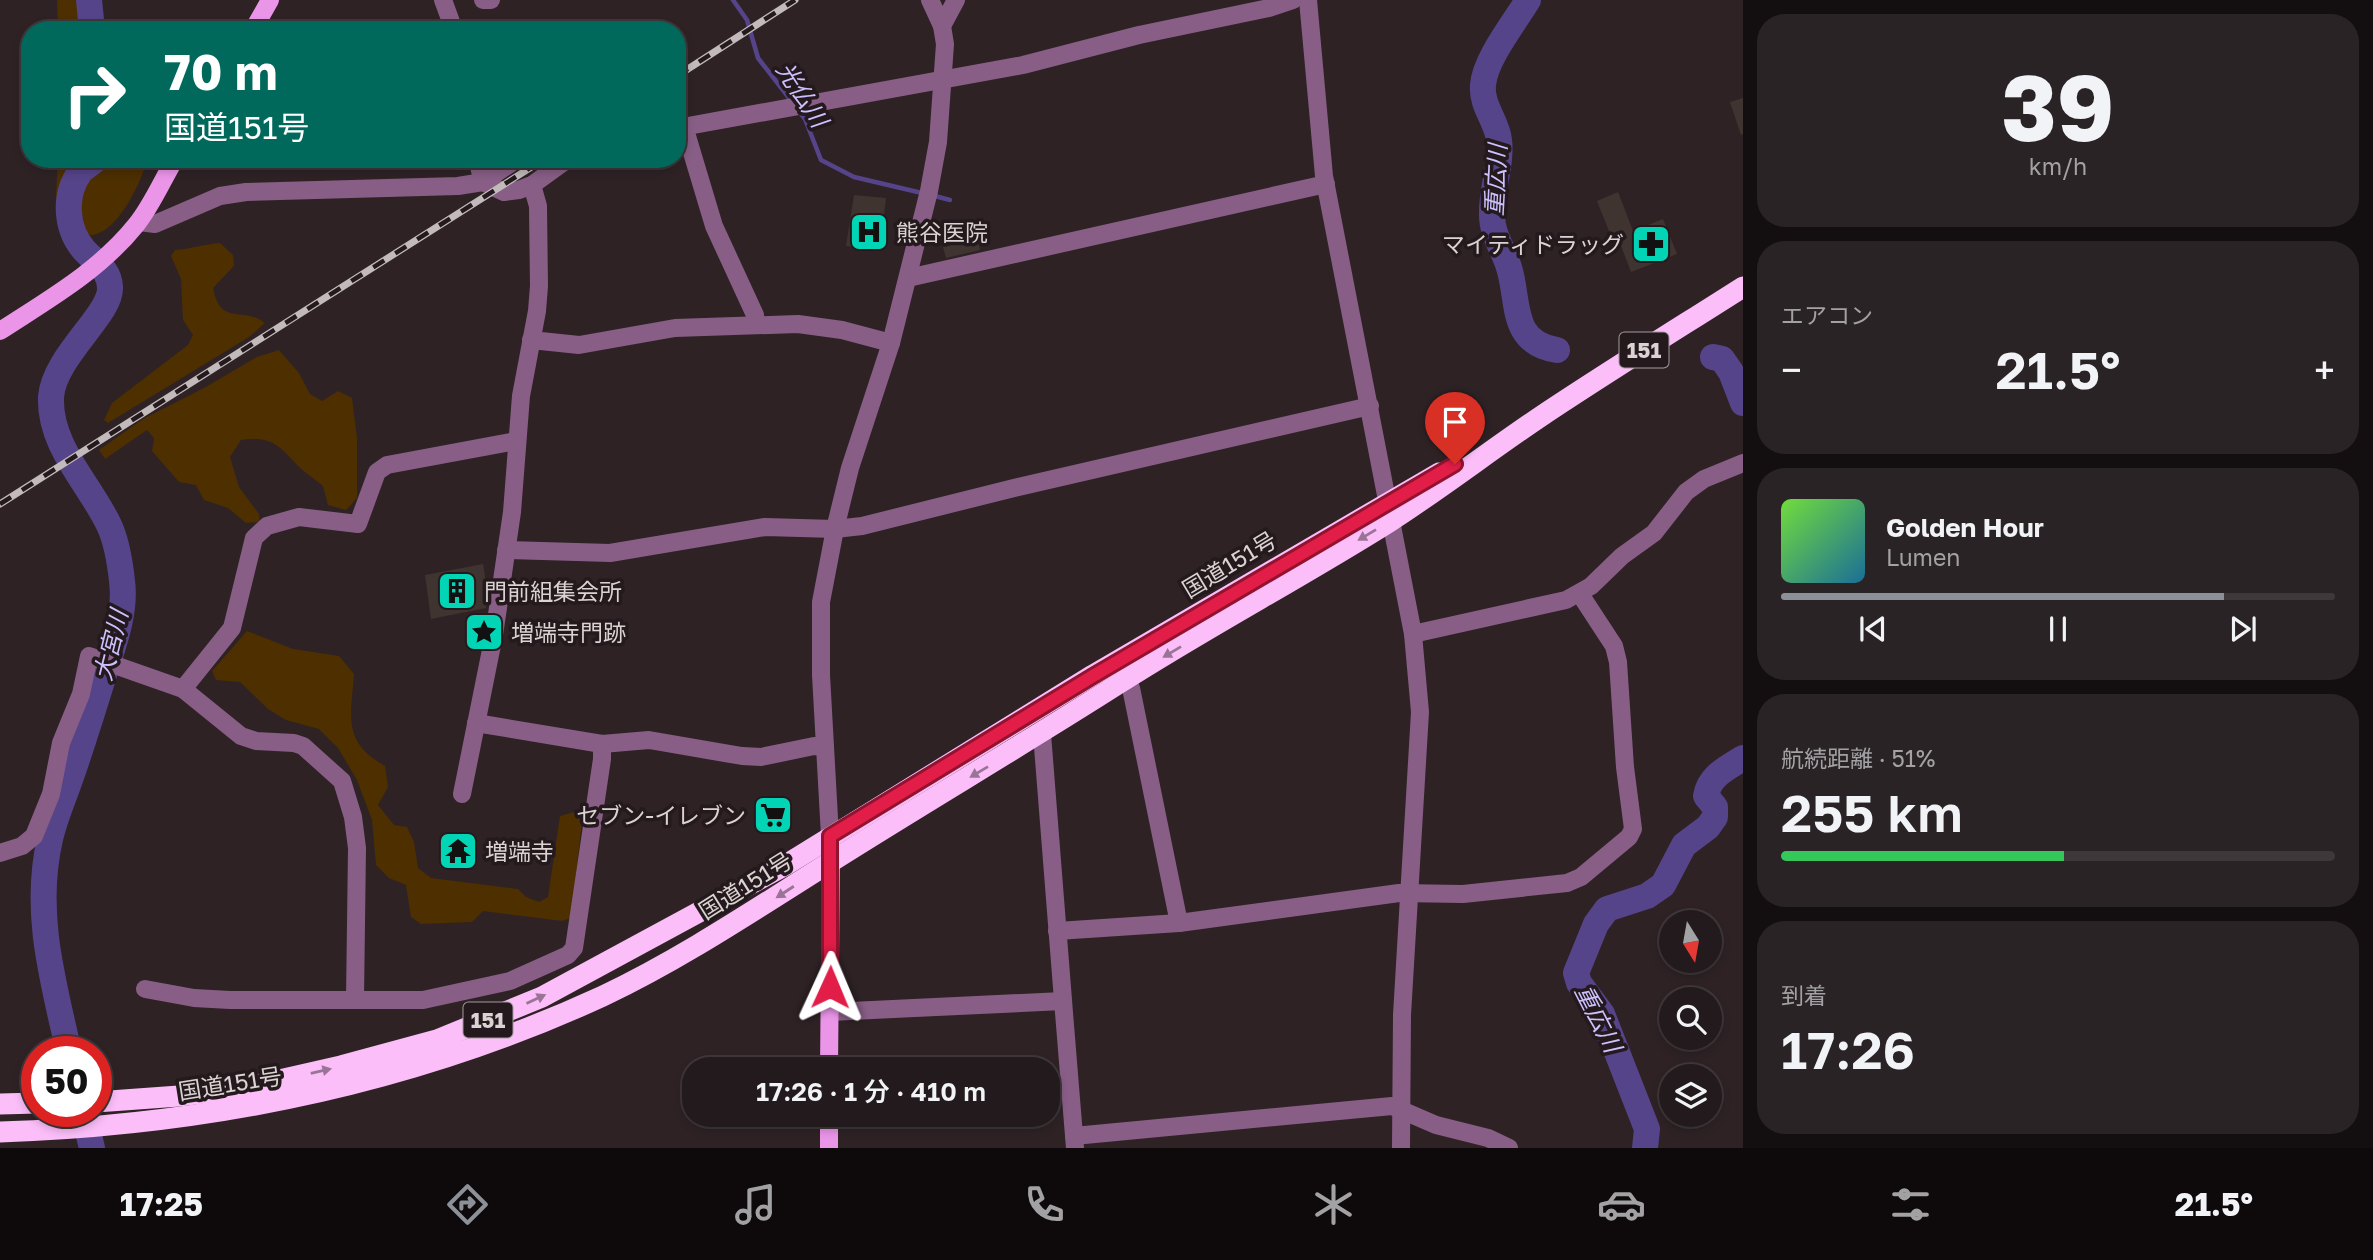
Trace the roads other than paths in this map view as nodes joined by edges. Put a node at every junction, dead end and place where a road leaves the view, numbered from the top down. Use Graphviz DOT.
graph roads {
  1 [pos="270,0"];
  2 [pos="443,0"];
  3 [pos="483,0"];
  4 [pos="491,0"];
  5 [pos="930,0"];
  6 [pos="956,0"];
  7 [pos="1293,0"];
  8 [pos="1308,0"];
  9 [pos="258,21"];
  10 [pos="451,21"];
  11 [pos="942,26"];
  12 [pos="943,79"];
  13 [pos="686,126"];
  14 [pos="686,142"];
  15 [pos="170,168"];
  16 [pos="479,168"];
  17 [pos="504,168"];
  18 [pos="556,168"];
  19 [pos="483,182"];
  20 [pos="1326,184"];
  21 [pos="532,185"];
  22 [pos="139,222"];
  23 [pos="908,278"];
  24 [pos="1743,287"];
  25 [pos="756,324"];
  26 [pos="0,331"];
  27 [pos="531,340"];
  28 [pos="891,343"];
  29 [pos="1370,406"];
  30 [pos="516,442"];
  31 [pos="1743,463"];
  32 [pos="1390,511"];
  33 [pos="835,529"];
  34 [pos="506,551"];
  35 [pos="1580,594"];
  36 [pos="1413,634"];
  37 [pos="1122,681"];
  38 [pos="183,689"];
  39 [pos="477,723"];
  40 [pos="1042,734"];
  41 [pos="601,744"];
  42 [pos="825,747"];
  43 [pos="462,794"];
  44 [pos="830,836"];
  45 [pos="0,853"];
  46 [pos="831,862"];
  47 [pos="1409,894"];
  48 [pos="1179,923"];
  49 [pos="1056,932"];
  50 [pos="145,989"];
  51 [pos="355,999"];
  52 [pos="1063,1001"];
  53 [pos="830,1012"];
  54 [pos="829,1057"];
  55 [pos="112,1101"];
  56 [pos="21,1103"];
  57 [pos="0,1104"];
  58 [pos="1400,1109"];
  59 [pos="829,1127"];
  60 [pos="0,1132"];
  61 [pos="1074,1142"];
  62 [pos="829,1148"];
  63 [pos="1401,1148"];
  64 [pos="1509,1148"];
  1 -- 9 [label="main road"];
  2 -- 10 [label="street"];
  3 -- 4 [label="street"];
  5 -- 11 [label="street"];
  6 -- 11 [label="street"];
  7 -- 12 [label="street"];
  8 -- 20 [label="street"];
  11 -- 12 [label="street"];
  12 -- 13 [label="street"];
  12 -- 23 [label="street"];
  14 -- 25 [label="street"];
  15 -- 22 [label="main road"];
  16 -- 19 [label="street"];
  17 -- 19 [label="street"];
  18 -- 21 [label="street"];
  19 -- 21 [label="street"];
  19 -- 22 [label="street"];
  20 -- 23 [label="street"];
  20 -- 29 [label="street"];
  21 -- 27 [label="street"];
  22 -- 26 [label="main road"];
  23 -- 28 [label="street"];
  24 -- 32 [label="highway, 国道151号 / 151"];
  25 -- 27 [label="street"];
  25 -- 28 [label="street"];
  27 -- 30 [label="street"];
  28 -- 33 [label="street"];
  29 -- 32 [label="street"];
  29 -- 33 [label="street"];
  30 -- 34 [label="street"];
  30 -- 38 [label="street"];
  31 -- 35 [label="street"];
  32 -- 36 [label="street"];
  32 -- 37 [label="highway, 国道151号 / 151, one-way"];
  32 -- 44 [label="highway, 国道151号 / 151"];
  33 -- 34 [label="street"];
  33 -- 42 [label="street"];
  34 -- 39 [label="street"];
  35 -- 36 [label="street"];
  35 -- 47 [label="street"];
  36 -- 47 [label="street"];
  37 -- 40 [label="highway, 国道151号 / 151"];
  37 -- 48 [label="street"];
  38 -- 45 [label="street"];
  38 -- 51 [label="street"];
  39 -- 41 [label="street"];
  39 -- 43 [label="street"];
  40 -- 46 [label="highway, 国道151号 / 151, one-way"];
  40 -- 49 [label="street"];
  41 -- 42 [label="street"];
  41 -- 51 [label="street"];
  42 -- 44 [label="street"];
  44 -- 46 [label="main road"];
  55 -- 44 [label="highway, 国道151号 / 151, one-way"];
  46 -- 53 [label="main road"];
  46 -- 60 [label="highway, 国道151号 / 151, one-way"];
  47 -- 48 [label="street"];
  47 -- 58 [label="street"];
  48 -- 49 [label="street"];
  49 -- 52 [label="street"];
  50 -- 51 [label="street"];
  52 -- 53 [label="street"];
  52 -- 61 [label="street"];
  53 -- 54 [label="main road"];
  56 -- 57 [label="highway"];
  58 -- 61 [label="street"];
  58 -- 63 [label="street"];
  58 -- 64 [label="street"];
  59 -- 62 [label="main road"];
}
